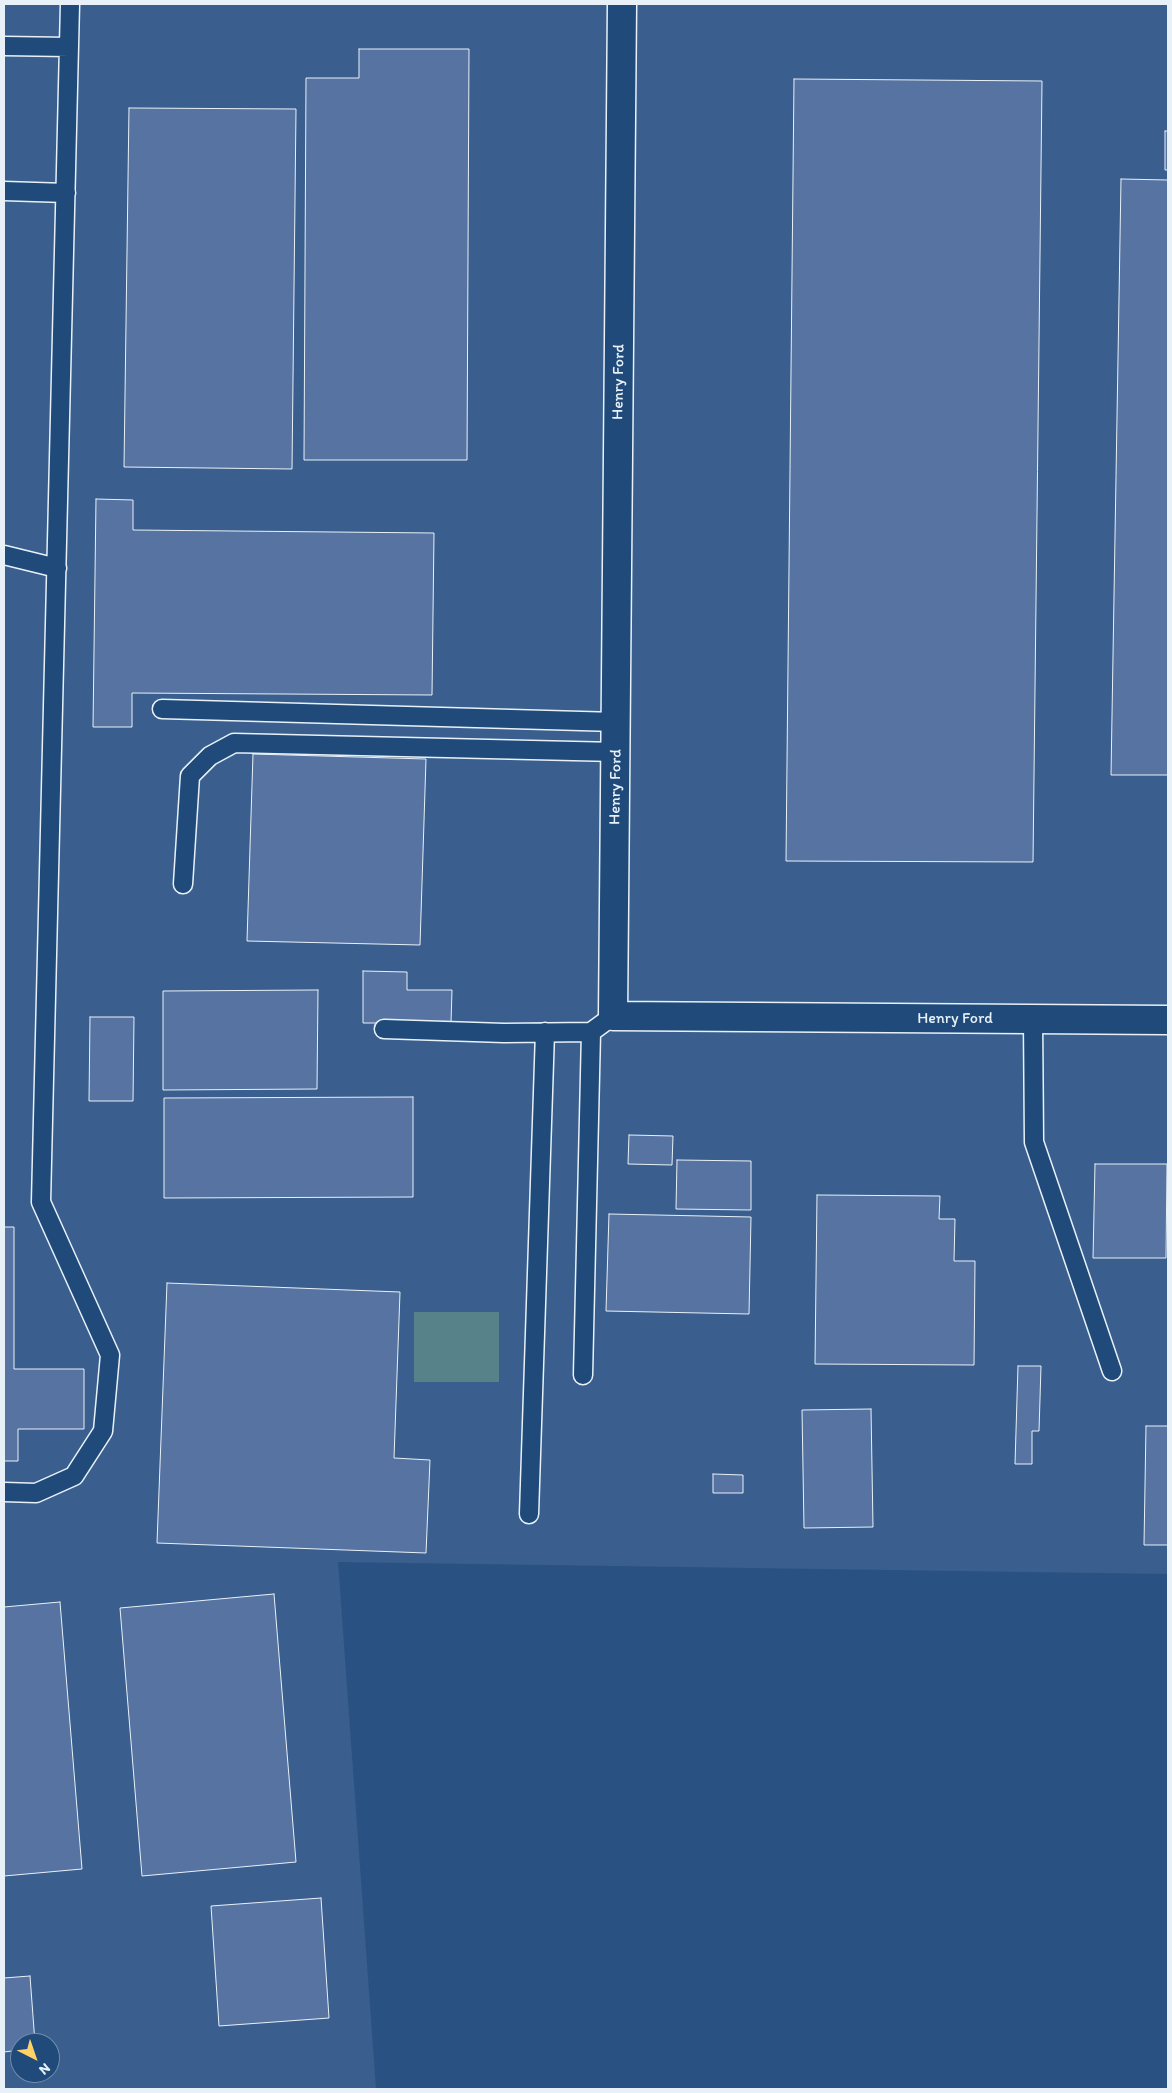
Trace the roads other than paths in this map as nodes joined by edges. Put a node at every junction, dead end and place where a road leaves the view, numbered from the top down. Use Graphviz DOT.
graph roads {
  1 [pos="70,4"];
  2 [pos="622,4"];
  3 [pos="4,46"];
  4 [pos="70,47"];
  5 [pos="4,192"];
  6 [pos="66,193"];
  7 [pos="4,555"];
  8 [pos="57,568"];
  9 [pos="162,709"];
  10 [pos="616,722"];
  11 [pos="616,752"];
  12 [pos="183,884"];
  13 [pos="614,1016"];
  14 [pos="1033,1019"];
  15 [pos="1168,1020"];
  16 [pos="384,1029"];
  17 [pos="545,1032"];
  18 [pos="591,1032"];
  19 [pos="1112,1370"];
  20 [pos="583,1375"];
  21 [pos="4,1492"];
  22 [pos="529,1514"];
  1 -- 4 [label="lane"];
  2 -- 10 [label="street, Henry Ford"];
  3 -- 4 [label="lane"];
  4 -- 6 [label="lane"];
  5 -- 6 [label="lane"];
  6 -- 8 [label="lane"];
  7 -- 8 [label="lane"];
  8 -- 21 [label="lane"];
  9 -- 10 [label="lane"];
  10 -- 11 [label="street, Henry Ford"];
  11 -- 12 [label="lane"];
  11 -- 13 [label="street, Henry Ford"];
  13 -- 14 [label="street, Henry Ford"];
  13 -- 18 [label="lane"];
  14 -- 15 [label="street, Henry Ford"];
  14 -- 19 [label="lane"];
  16 -- 17 [label="lane"];
  17 -- 18 [label="lane"];
  17 -- 22 [label="lane"];
  18 -- 20 [label="lane"];
}
